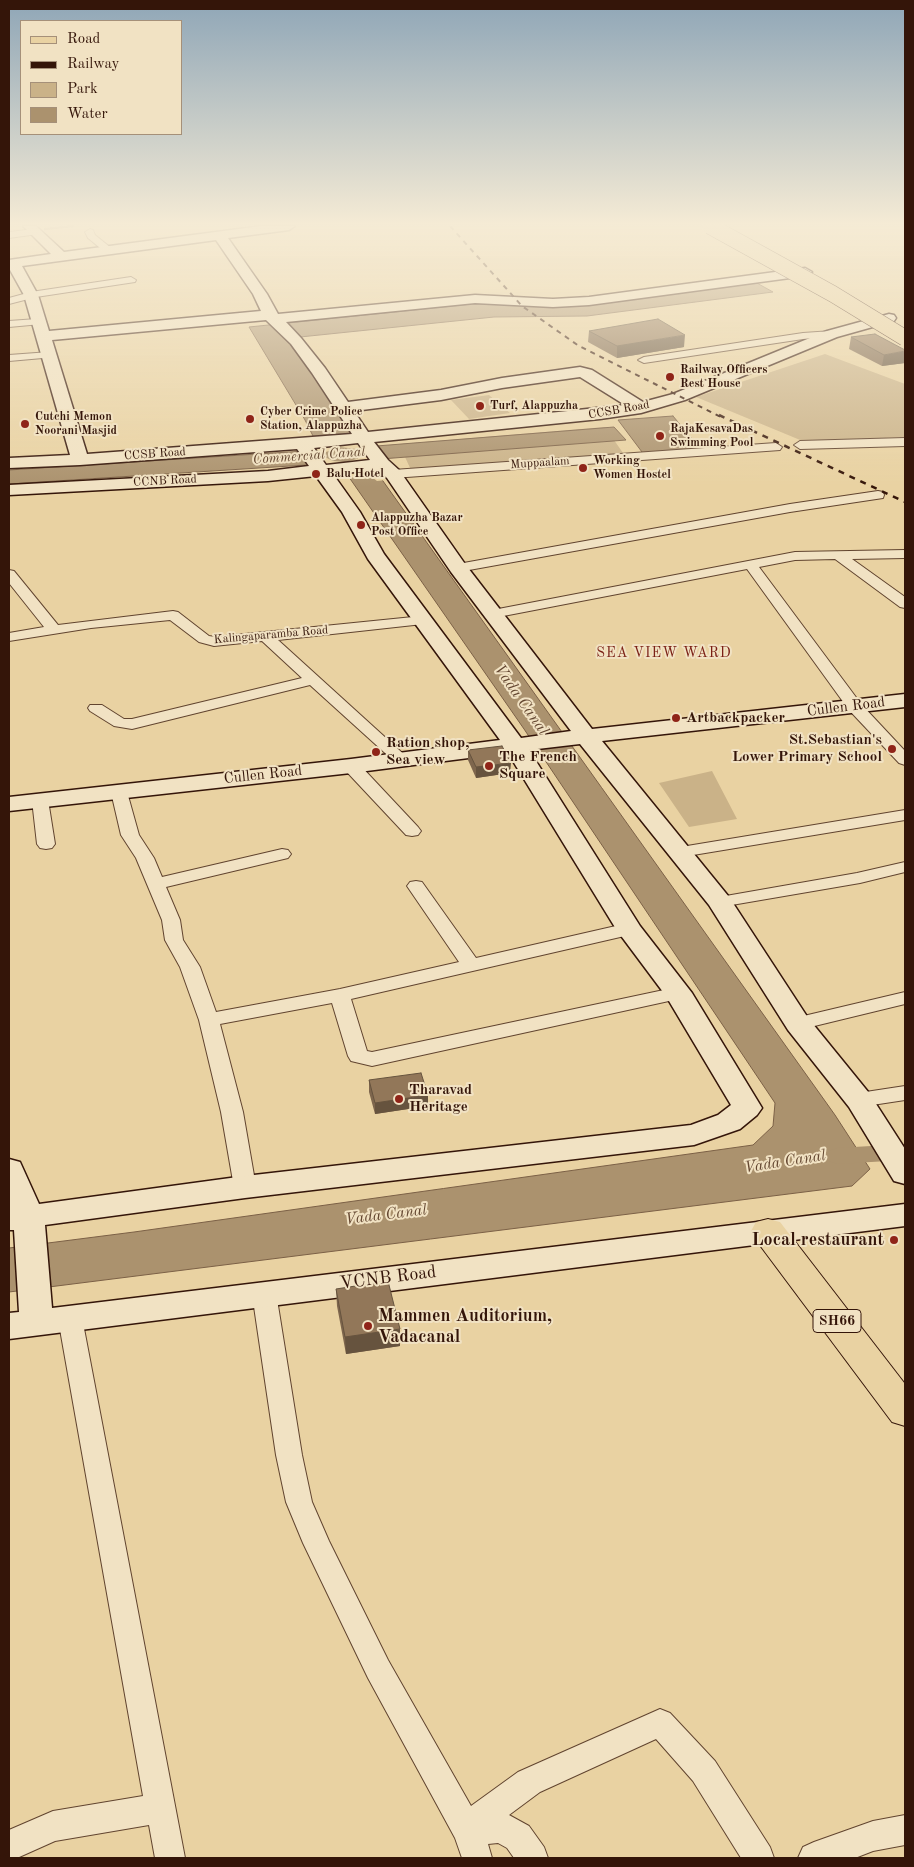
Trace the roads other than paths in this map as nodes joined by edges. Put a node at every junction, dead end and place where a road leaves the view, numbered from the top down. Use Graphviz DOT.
graph roads {
  1 [pos="36,313"];
  2 [pos="271,313"];
  3 [pos="334,313"];
  4 [pos="864,313"];
  5 [pos="881,313"];
  6 [pos="9,317"];
  7 [pos="890,318"];
  8 [pos="275,319"];
  9 [pos="9,324"];
  10 [pos="39,324"];
  11 [pos="905,328"];
  12 [pos="832,334"];
  13 [pos="905,338"];
  14 [pos="50,355"];
  15 [pos="9,358"];
  16 [pos="644,360"];
  17 [pos="342,408"];
  18 [pos="641,408"];
  19 [pos="905,442"];
  20 [pos="800,445"];
  21 [pos="776,447"];
  22 [pos="374,455"];
  23 [pos="316,457"];
  24 [pos="80,460"];
  25 [pos="9,463"];
  26 [pos="9,490"];
  27 [pos="878,494"];
  28 [pos="905,554"];
  29 [pos="838,555"];
  30 [pos="750,564"];
  31 [pos="458,568"];
  32 [pos="9,574"];
  33 [pos="905,604"];
  34 [pos="493,614"];
  35 [pos="423,620"];
  36 [pos="54,630"];
  37 [pos="9,637"];
  38 [pos="266,637"];
  39 [pos="313,680"];
  40 [pos="905,700"];
  41 [pos="855,707"];
  42 [pos="96,708"];
  43 [pos="581,736"];
  44 [pos="515,744"];
  45 [pos="401,759"];
  46 [pos="905,760"];
  47 [pos="351,766"];
  48 [pos="120,792"];
  49 [pos="40,800"];
  50 [pos="9,804"];
  51 [pos="905,815"];
  52 [pos="412,832"];
  53 [pos="46,844"];
  54 [pos="681,852"];
  55 [pos="282,854"];
  56 [pos="905,867"];
  57 [pos="156,884"];
  58 [pos="416,886"];
  59 [pos="720,902"];
  60 [pos="629,929"];
  61 [pos="470,964"];
  62 [pos="678,993"];
  63 [pos="340,995"];
  64 [pos="905,998"];
  65 [pos="209,1020"];
  66 [pos="798,1024"];
  67 [pos="905,1093"];
  68 [pos="867,1112"];
  69 [pos="9,1170"];
  70 [pos="905,1173"];
  71 [pos="245,1187"];
  72 [pos="905,1215"];
  73 [pos="22,1221"];
  74 [pos="768,1231"];
  75 [pos="264,1293"];
  76 [pos="70,1318"];
  77 [pos="27,1319"];
  78 [pos="905,1411"];
  79 [pos="161,1808"];
  80 [pos="905,1830"];
  81 [pos="471,1839"];
  82 [pos="9,1846"];
  83 [pos="170,1858"];
  84 [pos="533,1858"];
  85 [pos="759,1858"];
  86 [pos="814,1858"];
  1 -- 10 [label="main road"];
  2 -- 8 [label="main road"];
  3 -- 8 [label="main road"];
  4 -- 13 [label="main road, bridge"];
  5 -- 7 [label="main road"];
  6 -- 10 [label="street"];
  7 -- 11 [label="main road"];
  7 -- 12 [label="main road, CCSB Road"];
  8 -- 10 [label="main road"];
  8 -- 17 [label="main road"];
  9 -- 10 [label="street"];
  10 -- 14 [label="main road"];
  12 -- 16 [label="street"];
  12 -- 18 [label="main road, CCSB Road"];
  14 -- 15 [label="street"];
  14 -- 24 [label="main road"];
  17 -- 18 [label="main road"];
  17 -- 22 [label="main road"];
  18 -- 22 [label="main road, CCSB Road"];
  19 -- 20 [label="street"];
  21 -- 22 [label="street, Muppaalam"];
  22 -- 23 [label="main road"];
  22 -- 23 [label="main road"];
  22 -- 31 [label="main road"];
  23 -- 24 [label="main road, CCSB Road"];
  23 -- 26 [label="main road, CCNB Road"];
  23 -- 35 [label="main road"];
  24 -- 25 [label="main road, CCSB Road"];
  27 -- 31 [label="street"];
  28 -- 29 [label="street"];
  29 -- 30 [label="street"];
  29 -- 33 [label="street"];
  30 -- 34 [label="street"];
  30 -- 41 [label="street"];
  31 -- 34 [label="main road"];
  32 -- 36 [label="street"];
  34 -- 43 [label="main road"];
  35 -- 38 [label="street, Kalingaparamba Road"];
  35 -- 44 [label="main road"];
  36 -- 37 [label="street, Kalingaparamba Road"];
  36 -- 38 [label="street, Kalingaparamba Road"];
  38 -- 39 [label="street"];
  39 -- 42 [label="street"];
  39 -- 45 [label="street"];
  40 -- 41 [label="main road, Cullen Road"];
  41 -- 43 [label="main road, Cullen Road"];
  41 -- 46 [label="street"];
  43 -- 44 [label="main road, Cullen Road"];
  43 -- 54 [label="main road"];
  44 -- 45 [label="main road, Cullen Road"];
  44 -- 60 [label="main road"];
  45 -- 47 [label="main road, Cullen Road"];
  47 -- 48 [label="main road, Cullen Road"];
  47 -- 52 [label="street"];
  48 -- 49 [label="main road, Cullen Road"];
  48 -- 57 [label="street"];
  49 -- 50 [label="main road, Cullen Road"];
  49 -- 53 [label="street"];
  51 -- 54 [label="street"];
  54 -- 59 [label="main road"];
  55 -- 57 [label="street"];
  56 -- 59 [label="street"];
  57 -- 65 [label="street"];
  58 -- 61 [label="street"];
  59 -- 66 [label="main road"];
  60 -- 61 [label="street"];
  60 -- 62 [label="main road"];
  61 -- 63 [label="street"];
  62 -- 63 [label="street"];
  62 -- 71 [label="main road"];
  63 -- 65 [label="street"];
  64 -- 66 [label="street"];
  65 -- 71 [label="street"];
  66 -- 68 [label="main road"];
  67 -- 68 [label="street"];
  68 -- 70 [label="main road"];
  69 -- 73 [label="main road"];
  71 -- 73 [label="main road"];
  72 -- 74 [label="main road, VCNB Road"];
  73 -- 77 [label="main road"];
  74 -- 75 [label="main road, VCNB Road"];
  74 -- 78 [label="main road, SH66"];
  75 -- 76 [label="main road, VCNB Road"];
  75 -- 81 [label="street"];
  76 -- 77 [label="main road, VCNB Road"];
  76 -- 79 [label="street"];
  79 -- 82 [label="street"];
  79 -- 83 [label="street"];
  80 -- 86 [label="street"];
  81 -- 84 [label="street"];
  81 -- 85 [label="street"];
}
